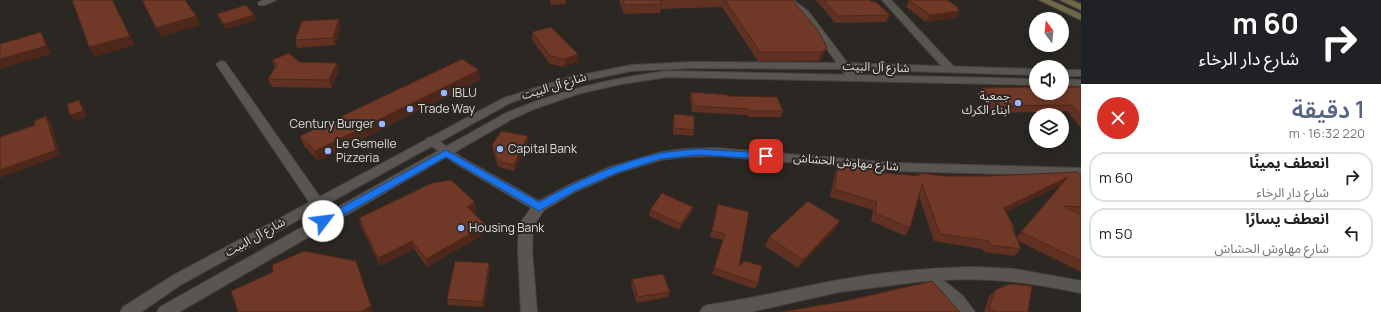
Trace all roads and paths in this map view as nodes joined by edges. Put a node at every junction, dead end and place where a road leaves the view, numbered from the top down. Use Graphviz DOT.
graph roads {
  1 [pos="272,0"];
  2 [pos="787,0"];
  3 [pos="886,0"];
  4 [pos="1043,0"];
  5 [pos="1064,0"];
  6 [pos="262,3"];
  7 [pos="1081,7"];
  8 [pos="1081,17"];
  9 [pos="221,64"];
  10 [pos="844,66"];
  11 [pos="950,69"];
  12 [pos="1029,72"];
  13 [pos="1069,73"];
  14 [pos="1081,73"];
  15 [pos="854,79"];
  16 [pos="1029,82"];
  17 [pos="1069,82"];
  18 [pos="1081,83"];
  19 [pos="431,141"];
  20 [pos="446,153"];
  21 [pos="1081,172"];
  22 [pos="316,203"];
  23 [pos="539,207"];
  24 [pos="926,274"];
  25 [pos="1081,287"];
  26 [pos="738,310"];
  27 [pos="128,312"];
  28 [pos="165,312"];
  29 [pos="529,312"];
  30 [pos="708,312"];
  31 [pos="967,312"];
  1 -- 6 [label="street"];
  2 -- 10 [label="street"];
  3 -- 11 [label="street"];
  4 -- 8 [label="main road"];
  5 -- 7 [label="main road"];
  9 -- 22 [label="street"];
  10 -- 11 [label="street, شارع آل البيت"];
  10 -- 15 [label="street"];
  10 -- 19 [label="street, شارع آل البيت"];
  11 -- 12 [label="street, شارع آل البيت"];
  13 -- 14 [label="street"];
  15 -- 16 [label="street, شارع آل البيت"];
  15 -- 20 [label="street, شارع آل البيت"];
  17 -- 18 [label="street"];
  19 -- 20 [label="street"];
  19 -- 22 [label="street, شارع آل البيت"];
  20 -- 23 [label="street"];
  20 -- 28 [label="street, شارع آل البيت"];
  21 -- 23 [label="street, شارع مهاوش الحشاش"];
  22 -- 27 [label="street, شارع آل البيت"];
  23 -- 29 [label="street, شارع مهاوش الحشاش"];
  24 -- 25 [label="street"];
  24 -- 26 [label="street"];
  24 -- 31 [label="street"];
  26 -- 30 [label="street"];
}
